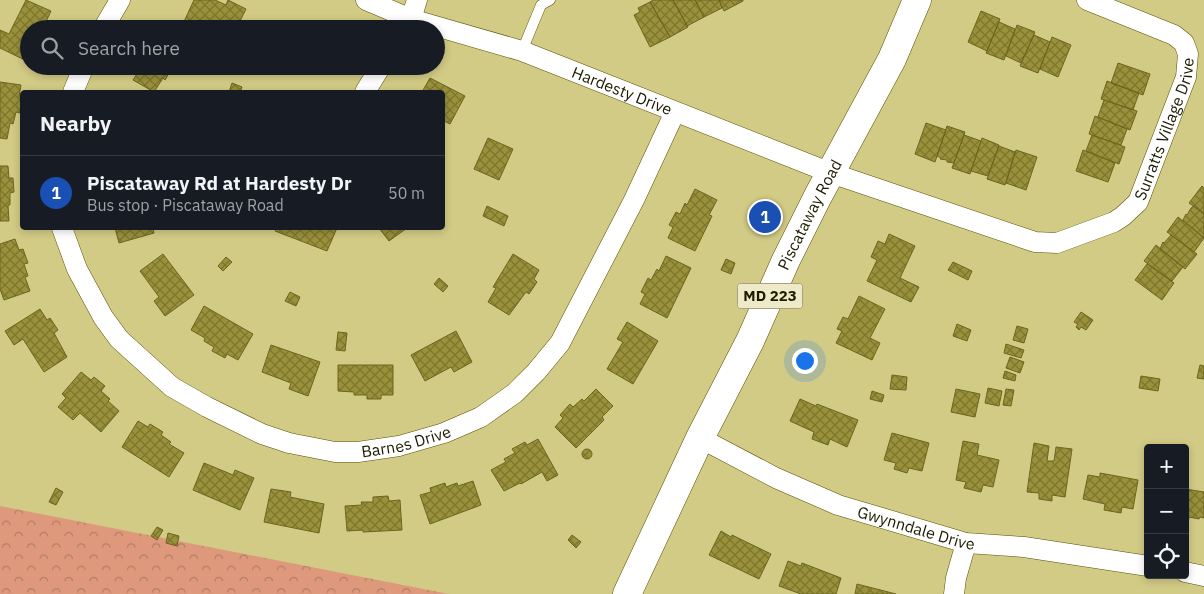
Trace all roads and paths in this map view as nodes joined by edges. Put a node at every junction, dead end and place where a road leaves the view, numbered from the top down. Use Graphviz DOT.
graph roads {
  1 [pos="120,0"];
  2 [pos="366,0"];
  3 [pos="417,0"];
  4 [pos="550,0"];
  5 [pos="917,0"];
  6 [pos="1086,0"];
  7 [pos="108,20"];
  8 [pos="401,20"];
  9 [pos="410,20"];
  10 [pos="445,33"];
  11 [pos="522,51"];
  12 [pos="80,75"];
  13 [pos="375,75"];
  14 [pos="74,90"];
  15 [pos="366,90"];
  16 [pos="675,112"];
  17 [pos="831,173"];
  18 [pos="63,230"];
  19 [pos="700,438"];
  20 [pos="966,543"];
  21 [pos="1144,565"];
  22 [pos="1189,573"];
  23 [pos="1204,576"];
  24 [pos="627,594"];
  25 [pos="954,594"];
  1 -- 7 [label="street"];
  2 -- 8 [label="street, Hardesty Drive"];
  3 -- 9 [label="street"];
  4 -- 11 [label="lane"];
  5 -- 17 [label="main road, Piscataway Road / MD 223"];
  6 -- 17 [label="street, Surratts Village Drive"];
  10 -- 11 [label="street, Hardesty Drive"];
  11 -- 16 [label="street, Hardesty Drive"];
  12 -- 14 [label="street"];
  13 -- 15 [label="street"];
  16 -- 17 [label="street, Hardesty Drive"];
  16 -- 18 [label="street, Barnes Drive"];
  17 -- 19 [label="main road, Piscataway Road / MD 223"];
  19 -- 20 [label="street, Gwynndale Drive"];
  19 -- 24 [label="main road, Piscataway Road / MD 223"];
  20 -- 21 [label="street, Gwynndale Drive"];
  20 -- 25 [label="street"];
  22 -- 23 [label="street"];
}
